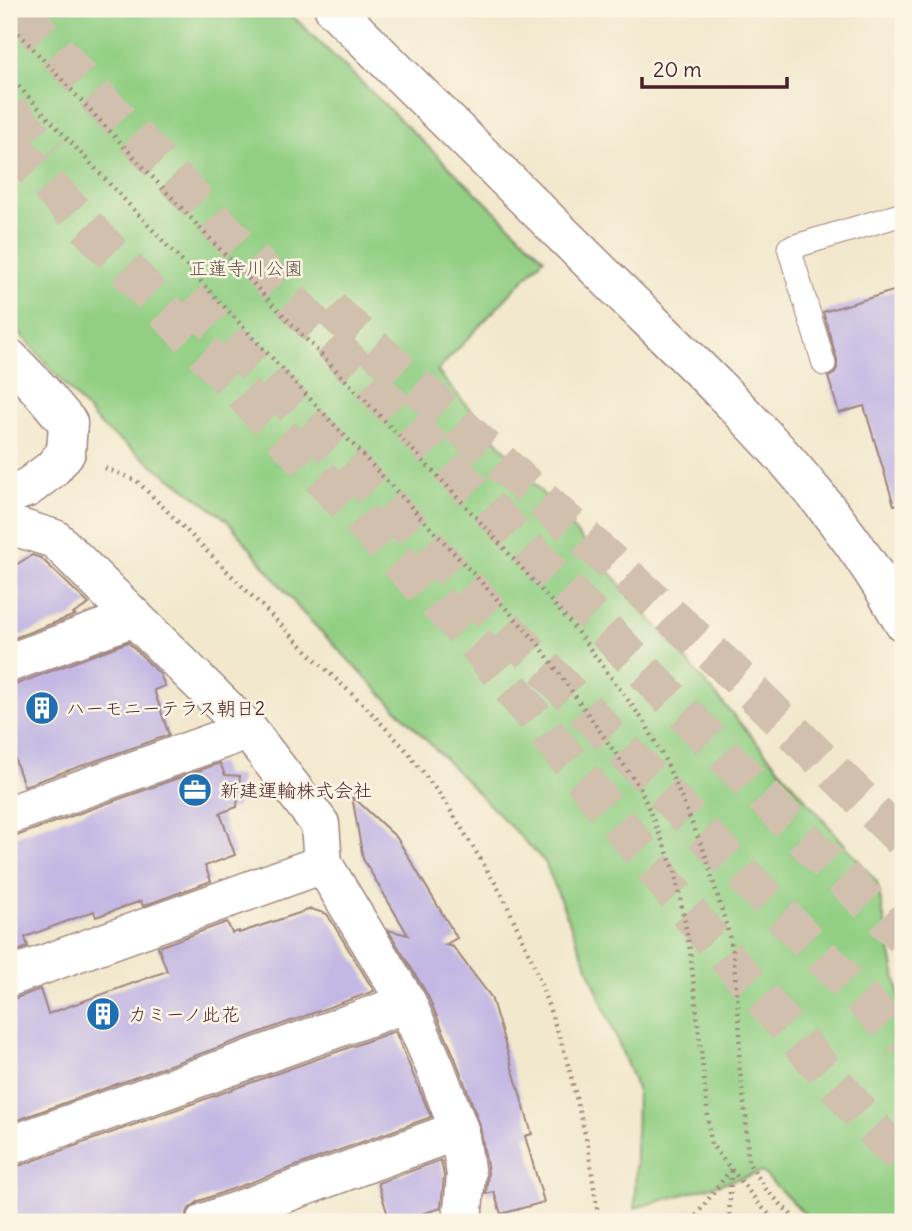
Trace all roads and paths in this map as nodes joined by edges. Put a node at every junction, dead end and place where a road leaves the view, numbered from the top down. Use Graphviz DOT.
graph roads {
  1 [pos="334,9"];
  2 [pos="9,23"];
  3 [pos="9,76"];
  4 [pos="903,214"];
  5 [pos="9,358"];
  6 [pos="824,363"];
  7 [pos="66,452"];
  8 [pos="9,494"];
  9 [pos="9,525"];
  10 [pos="893,578"];
  11 [pos="134,617"];
  12 [pos="903,622"];
  13 [pos="9,663"];
  14 [pos="248,730"];
  15 [pos="9,815"];
  16 [pos="323,864"];
  17 [pos="9,977"];
  18 [pos="407,1003"];
  19 [pos="459,1130"];
  20 [pos="9,1146"];
  21 [pos="731,1169"];
  22 [pos="206,1222"];
  23 [pos="462,1222"];
  24 [pos="599,1222"];
  25 [pos="693,1222"];
  26 [pos="729,1222"];
  27 [pos="776,1222"];
  28 [pos="798,1222"];
  1 -- 10 [label="street"];
  2 -- 28 [label="path"];
  3 -- 21 [label="path"];
  4 -- 6 [label="lane"];
  5 -- 7 [label="street"];
  7 -- 8 [label="street"];
  7 -- 24 [label="path"];
  9 -- 11 [label="street"];
  10 -- 12 [label="street"];
  11 -- 13 [label="street"];
  11 -- 14 [label="street"];
  14 -- 15 [label="street"];
  14 -- 16 [label="street"];
  16 -- 17 [label="street"];
  16 -- 18 [label="street"];
  18 -- 19 [label="street"];
  18 -- 20 [label="street"];
  19 -- 22 [label="street"];
  19 -- 23 [label="street"];
  21 -- 25 [label="path"];
  21 -- 26 [label="path"];
  21 -- 27 [label="path"];
}
